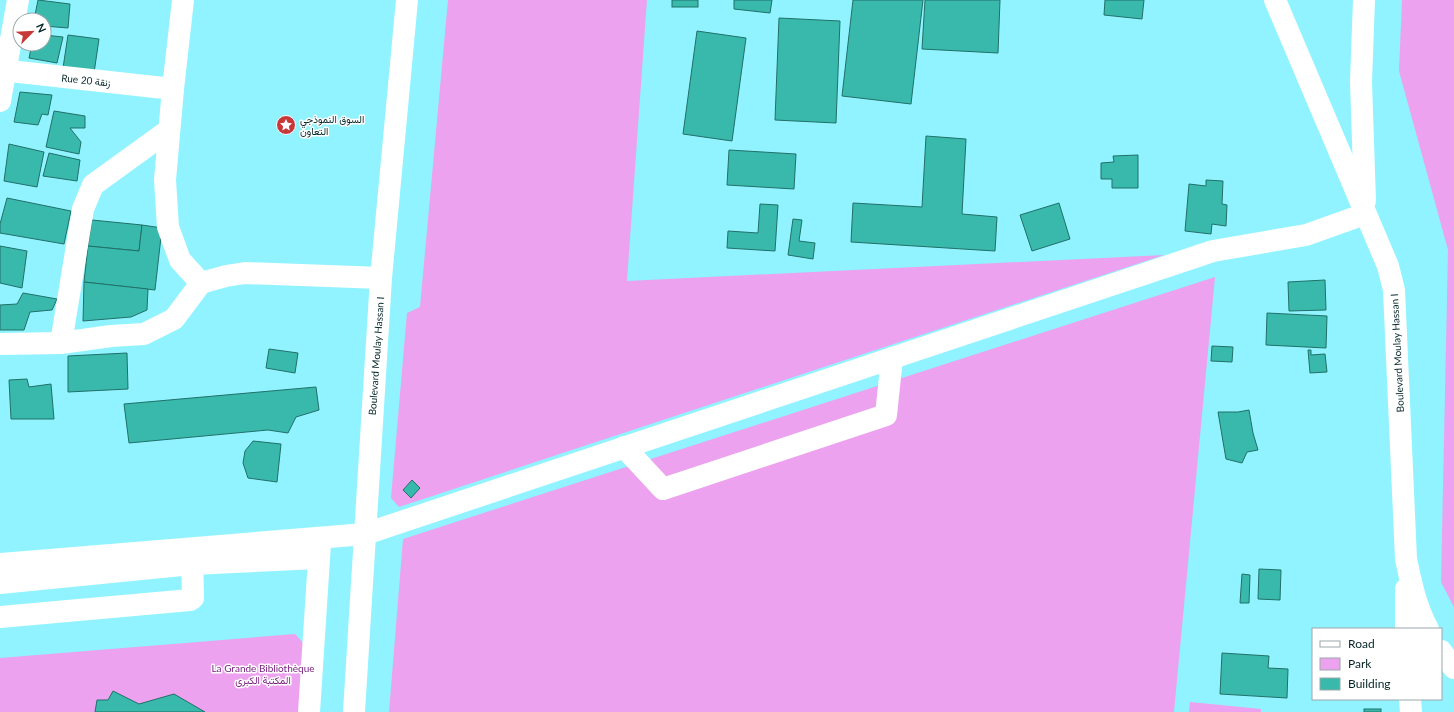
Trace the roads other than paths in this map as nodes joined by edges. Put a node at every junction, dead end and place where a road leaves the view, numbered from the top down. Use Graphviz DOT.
graph roads {
  1 [pos="18,0"];
  2 [pos="183,0"];
  3 [pos="407,0"];
  4 [pos="1275,0"];
  5 [pos="1364,0"];
  6 [pos="3,71"];
  7 [pos="173,88"];
  8 [pos="0,101"];
  9 [pos="169,130"];
  10 [pos="1365,214"];
  11 [pos="381,278"];
  12 [pos="201,283"];
  13 [pos="62,343"];
  14 [pos="0,344"];
  15 [pos="892,358"];
  16 [pos="624,447"];
  17 [pos="1404,528"];
  18 [pos="366,534"];
  19 [pos="319,548"];
  20 [pos="192,556"];
  21 [pos="0,564"];
  22 [pos="0,583"];
  23 [pos="0,617"];
  24 [pos="1406,628"];
  25 [pos="1428,628"];
  26 [pos="1442,652"];
  27 [pos="1454,668"];
  28 [pos="1410,700"];
  29 [pos="309,712"];
  30 [pos="354,712"];
  31 [pos="1411,712"];
  1 -- 6 [label="street"];
  2 -- 7 [label="street"];
  3 -- 11 [label="street, Boulevard Moulay Hassan I"];
  4 -- 10 [label="street, Boulevard Moulay Hassan I"];
  5 -- 10 [label="street"];
  6 -- 7 [label="street, Rue 20 زنقة"];
  6 -- 8 [label="street"];
  7 -- 9 [label="street"];
  9 -- 12 [label="street"];
  9 -- 13 [label="street"];
  10 -- 15 [label="street"];
  10 -- 17 [label="street, Boulevard Moulay Hassan I"];
  11 -- 12 [label="street"];
  11 -- 18 [label="street, Boulevard Moulay Hassan I"];
  12 -- 13 [label="street"];
  13 -- 14 [label="street"];
  15 -- 16 [label="street"];
  15 -- 16 [label="street"];
  16 -- 18 [label="street"];
  17 -- 24 [label="street"];
  17 -- 25 [label="street, Boulevard Moulay Hassan I"];
  18 -- 19 [label="street"];
  18 -- 30 [label="street, Boulevard Moulay Hassan I"];
  19 -- 20 [label="street"];
  19 -- 29 [label="street"];
  20 -- 21 [label="street"];
  20 -- 22 [label="street"];
  20 -- 23 [label="street"];
  26 -- 27 [label="street"];
  28 -- 31 [label="street"];
}
